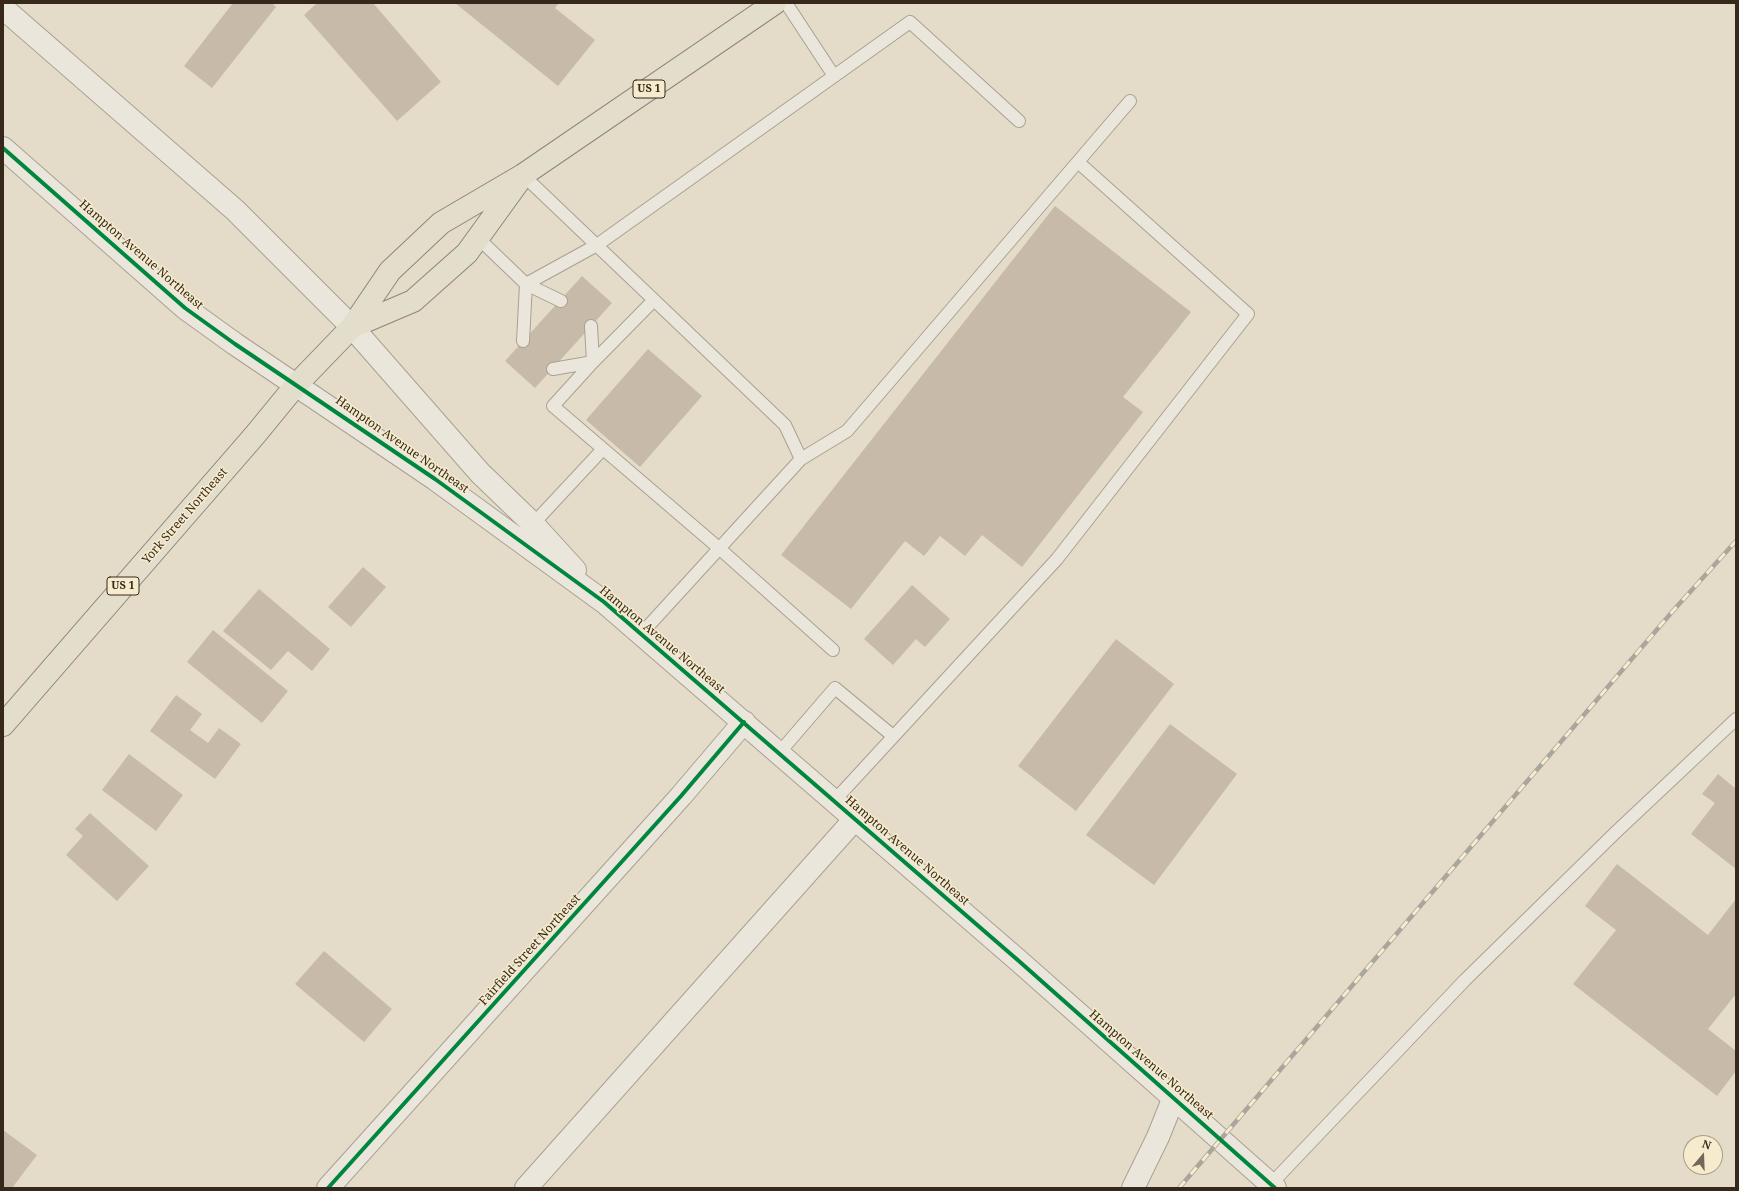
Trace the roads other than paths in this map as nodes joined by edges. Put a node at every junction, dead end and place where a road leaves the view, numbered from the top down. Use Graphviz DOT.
graph roads {
  1 [pos="775,3"];
  2 [pos="786,3"];
  3 [pos="3,8"];
  4 [pos="834,76"];
  5 [pos="1130,102"];
  6 [pos="1019,121"];
  7 [pos="3,148"];
  8 [pos="1078,162"];
  9 [pos="524,175"];
  10 [pos="478,238"];
  11 [pos="597,245"];
  12 [pos="526,284"];
  13 [pos="654,300"];
  14 [pos="561,301"];
  15 [pos="352,326"];
  16 [pos="591,326"];
  17 [pos="523,341"];
  18 [pos="593,362"];
  19 [pos="552,369"];
  20 [pos="296,385"];
  21 [pos="603,449"];
  22 [pos="801,459"];
  23 [pos="533,524"];
  24 [pos="720,549"];
  25 [pos="604,602"];
  26 [pos="641,634"];
  27 [pos="833,650"];
  28 [pos="1736,719"];
  29 [pos="744,722"];
  30 [pos="3,725"];
  31 [pos="893,736"];
  32 [pos="778,752"];
  33 [pos="834,801"];
  34 [pos="855,819"];
  35 [pos="1174,1097"];
  36 [pos="1273,1186"];
  37 [pos="328,1188"];
  38 [pos="526,1188"];
  39 [pos="1133,1188"];
  1 -- 9 [label="main road, York Street Northeast / US 1"];
  2 -- 4 [label="lane"];
  3 -- 15 [label="street, Hampton Avenue Northeast"];
  4 -- 6 [label="lane"];
  4 -- 11 [label="lane"];
  5 -- 8 [label="lane"];
  7 -- 20 [label="street, Hampton Avenue Northeast"];
  8 -- 22 [label="lane"];
  8 -- 31 [label="lane"];
  9 -- 10 [label="main road, York Street Northeast / US 1"];
  9 -- 11 [label="lane"];
  9 -- 15 [label="main road, York Street Northeast / US 1"];
  10 -- 12 [label="lane"];
  10 -- 15 [label="main road, York Street Northeast / US 1"];
  11 -- 12 [label="lane"];
  11 -- 13 [label="lane"];
  12 -- 14 [label="lane"];
  12 -- 17 [label="lane"];
  13 -- 18 [label="lane"];
  13 -- 22 [label="lane"];
  15 -- 20 [label="main road, York Street Northeast / US 1"];
  15 -- 23 [label="street, Hampton Avenue Northeast"];
  16 -- 18 [label="lane"];
  18 -- 19 [label="lane"];
  18 -- 21 [label="lane"];
  20 -- 25 [label="street, Hampton Avenue Northeast"];
  20 -- 30 [label="main road, York Street Northeast / US 1"];
  21 -- 23 [label="lane"];
  21 -- 24 [label="lane"];
  22 -- 24 [label="lane"];
  23 -- 25 [label="street, Hampton Avenue Northeast"];
  24 -- 26 [label="lane"];
  24 -- 27 [label="lane"];
  25 -- 26 [label="street, Hampton Avenue Northeast"];
  26 -- 29 [label="street, Hampton Avenue Northeast"];
  28 -- 36 [label="lane"];
  29 -- 32 [label="street, Hampton Avenue Northeast"];
  29 -- 37 [label="street, Fairfield Street Northeast"];
  31 -- 32 [label="lane"];
  31 -- 33 [label="lane"];
  32 -- 33 [label="street, Hampton Avenue Northeast"];
  33 -- 34 [label="street, Hampton Avenue Northeast"];
  34 -- 35 [label="street, Hampton Avenue Northeast"];
  34 -- 38 [label="street"];
  35 -- 36 [label="street, Hampton Avenue Northeast"];
  35 -- 39 [label="street"];
}
